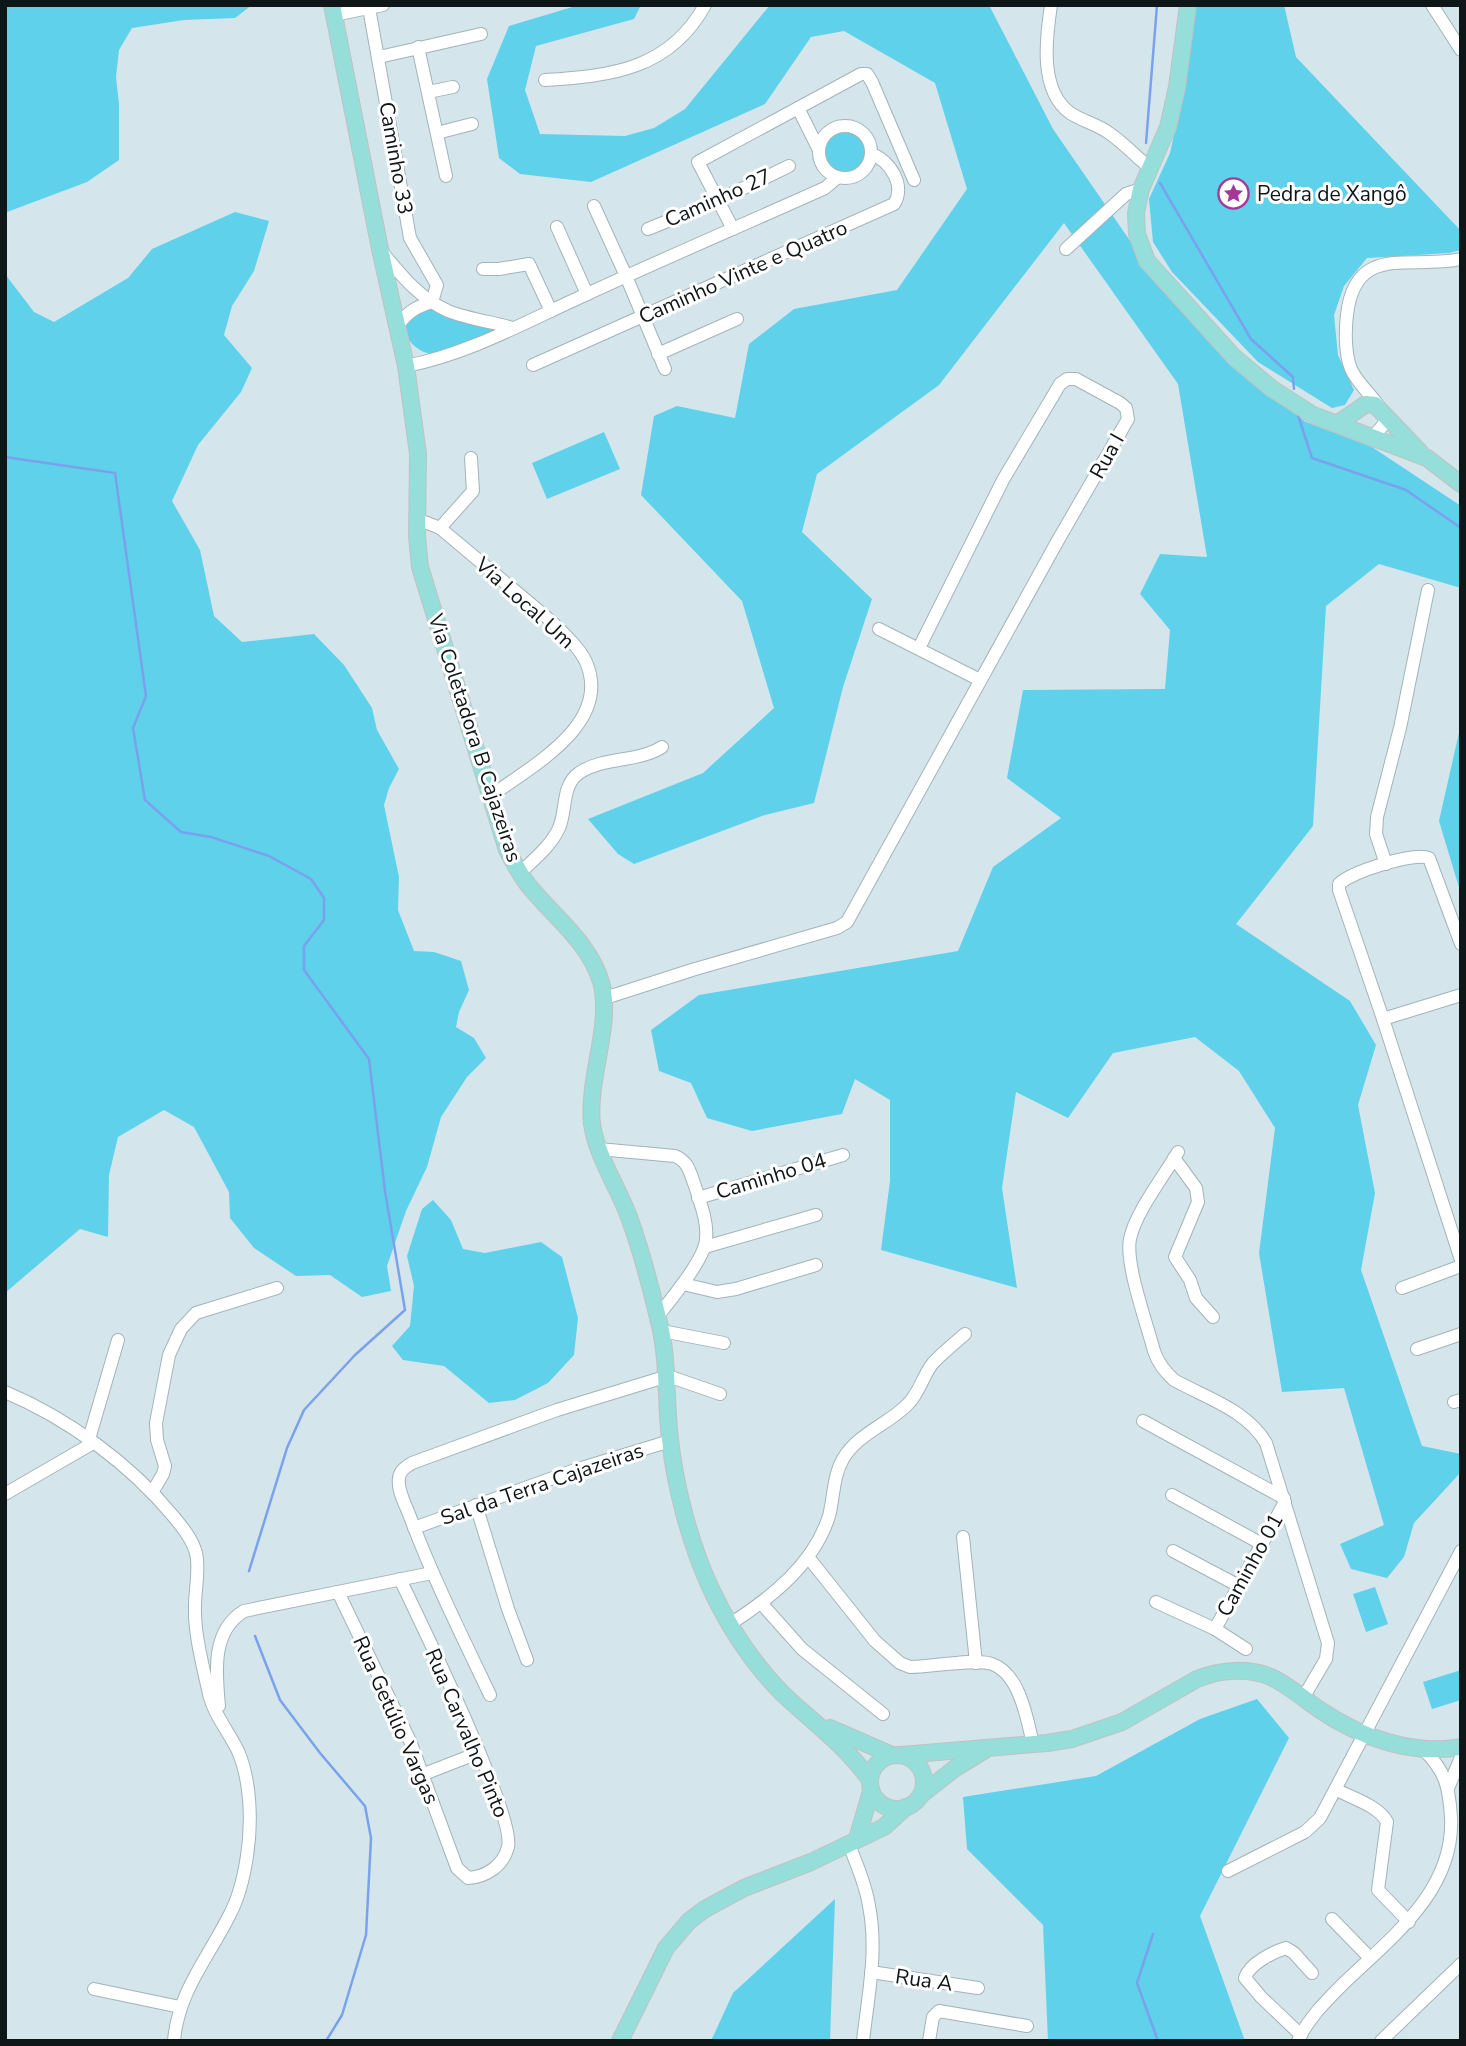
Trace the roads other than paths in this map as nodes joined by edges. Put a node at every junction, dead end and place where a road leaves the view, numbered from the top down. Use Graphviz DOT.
graph roads {
  1 [pos="383,5"];
  2 [pos="705,5"];
  3 [pos="1051,5"];
  4 [pos="1188,5"];
  5 [pos="1432,5"];
  6 [pos="369,8"];
  7 [pos="333,10"];
  8 [pos="481,34"];
  9 [pos="418,47"];
  10 [pos="1461,50"];
  11 [pos="379,57"];
  12 [pos="545,80"];
  13 [pos="453,87"];
  14 [pos="428,92"];
  15 [pos="798,108"];
  16 [pos="472,124"];
  17 [pos="437,133"];
  18 [pos="818,148"];
  19 [pos="871,153"];
  20 [pos="789,166"];
  21 [pos="1150,168"];
  22 [pos="446,176"];
  23 [pos="838,177"];
  24 [pos="914,180"];
  25 [pos="1141,189"];
  26 [pos="719,200"];
  27 [pos="594,206"];
  28 [pos="557,227"];
  29 [pos="648,229"];
  30 [pos="733,229"];
  31 [pos="380,249"];
  32 [pos="1066,249"];
  33 [pos="1461,259"];
  34 [pos="483,269"];
  35 [pos="626,276"];
  36 [pos="587,294"];
  37 [pos="432,302"];
  38 [pos="551,311"];
  39 [pos="642,316"];
  40 [pos="737,319"];
  41 [pos="398,324"];
  42 [pos="513,328"];
  43 [pos="658,354"];
  44 [pos="533,365"];
  45 [pos="406,366"];
  46 [pos="665,369"];
  47 [pos="1357,380"];
  48 [pos="1361,407"];
  49 [pos="1381,409"];
  50 [pos="1337,424"];
  51 [pos="1367,435"];
  52 [pos="471,458"];
  53 [pos="1427,458"];
  54 [pos="1461,484"];
  55 [pos="417,519"];
  56 [pos="440,528"];
  57 [pos="1428,590"];
  58 [pos="879,629"];
  59 [pos="919,648"];
  60 [pos="980,680"];
  61 [pos="662,747"];
  62 [pos="491,796"];
  63 [pos="1385,864"];
  64 [pos="520,873"];
  65 [pos="1461,944"];
  66 [pos="1461,995"];
  67 [pos="605,998"];
  68 [pos="1383,1018"];
  69 [pos="599,1149"];
  70 [pos="843,1155"];
  71 [pos="698,1198"];
  72 [pos="816,1216"];
  73 [pos="705,1247"];
  74 [pos="1461,1260"];
  75 [pos="816,1265"];
  76 [pos="1461,1266"];
  77 [pos="683,1284"];
  78 [pos="277,1288"];
  79 [pos="1402,1288"];
  80 [pos="1213,1317"];
  81 [pos="660,1324"];
  82 [pos="965,1334"];
  83 [pos="1461,1334"];
  84 [pos="118,1340"];
  85 [pos="724,1343"];
  86 [pos="1417,1349"];
  87 [pos="668,1376"];
  88 [pos="5,1392"];
  89 [pos="720,1394"];
  90 [pos="1143,1421"];
  91 [pos="91,1441"];
  92 [pos="670,1441"];
  93 [pos="153,1491"];
  94 [pos="5,1494"];
  95 [pos="1172,1495"];
  96 [pos="1285,1500"];
  97 [pos="476,1505"];
  98 [pos="414,1528"];
  99 [pos="963,1537"];
  100 [pos="1262,1545"];
  101 [pos="1173,1550"];
  102 [pos="1461,1551"];
  103 [pos="808,1557"];
  104 [pos="432,1573"];
  105 [pos="400,1580"];
  106 [pos="1239,1586"];
  107 [pos="338,1592"];
  108 [pos="1156,1602"];
  109 [pos="761,1603"];
  110 [pos="730,1624"];
  111 [pos="1215,1629"];
  112 [pos="1246,1650"];
  113 [pos="527,1660"];
  114 [pos="976,1663"];
  115 [pos="490,1695"];
  116 [pos="1303,1698"];
  117 [pos="883,1714"];
  118 [pos="812,1718"];
  119 [pos="220,1720"];
  120 [pos="1366,1734"];
  121 [pos="1033,1744"];
  122 [pos="1461,1747"];
  123 [pos="988,1748"];
  124 [pos="1424,1750"];
  125 [pos="478,1753"];
  126 [pos="897,1755"];
  127 [pos="1461,1757"];
  128 [pos="424,1774"];
  129 [pos="871,1786"];
  130 [pos="1449,1786"];
  131 [pos="1337,1790"];
  132 [pos="921,1794"];
  133 [pos="906,1807"];
  134 [pos="1456,1835"];
  135 [pos="853,1841"];
  136 [pos="450,1850"];
  137 [pos="1228,1871"];
  138 [pos="1332,1919"];
  139 [pos="1409,1922"];
  140 [pos="1370,1958"];
  141 [pos="1461,1964"];
  142 [pos="871,1972"];
  143 [pos="1312,1973"];
  144 [pos="978,1988"];
  145 [pos="94,1989"];
  146 [pos="180,2007"];
  147 [pos="1027,2026"];
  148 [pos="1386,2036"];
  149 [pos="1299,2038"];
  150 [pos="174,2041"];
  151 [pos="620,2041"];
  152 [pos="864,2041"];
  153 [pos="929,2041"];
  1 -- 6 [label="street"];
  2 -- 12 [label="street"];
  3 -- 21 [label="street"];
  4 -- 21 [label="main road"];
  5 -- 10 [label="street"];
  6 -- 7 [label="street"];
  6 -- 11 [label="street, Caminho 33"];
  7 -- 31 [label="main road, Via Coletadora B Cajazeiras"];
  8 -- 9 [label="street"];
  9 -- 11 [label="street"];
  9 -- 14 [label="street"];
  11 -- 37 [label="street, Caminho 33"];
  13 -- 14 [label="street"];
  14 -- 17 [label="street"];
  15 -- 18 [label="street"];
  15 -- 24 [label="street"];
  15 -- 26 [label="street"];
  16 -- 17 [label="street"];
  17 -- 22 [label="street"];
  18 -- 19 [label="street"];
  18 -- 23 [label="street"];
  19 -- 23 [label="street"];
  19 -- 39 [label="street, Caminho Vinte e Quatro"];
  20 -- 26 [label="street, Caminho 27"];
  21 -- 25 [label="main road"];
  23 -- 30 [label="street"];
  25 -- 32 [label="street"];
  25 -- 50 [label="main road"];
  26 -- 29 [label="street, Caminho 27"];
  26 -- 30 [label="street"];
  27 -- 35 [label="street"];
  28 -- 36 [label="street"];
  30 -- 35 [label="street"];
  31 -- 37 [label="street"];
  31 -- 41 [label="main road, Via Coletadora B Cajazeiras"];
  33 -- 47 [label="street"];
  34 -- 38 [label="street"];
  35 -- 36 [label="street"];
  35 -- 39 [label="street"];
  36 -- 38 [label="street"];
  37 -- 41 [label="street"];
  37 -- 42 [label="street"];
  38 -- 42 [label="street"];
  39 -- 43 [label="street"];
  39 -- 44 [label="street, Caminho Vinte e Quatro"];
  40 -- 43 [label="street"];
  41 -- 45 [label="main road, Via Coletadora B Cajazeiras"];
  42 -- 45 [label="street"];
  43 -- 46 [label="street"];
  45 -- 55 [label="main road, Via Coletadora B Cajazeiras"];
  47 -- 48 [label="street"];
  47 -- 49 [label="street"];
  48 -- 49 [label="main road"];
  48 -- 50 [label="main road"];
  48 -- 51 [label="street"];
  49 -- 51 [label="street"];
  49 -- 53 [label="main road"];
  50 -- 51 [label="main road"];
  51 -- 53 [label="main road"];
  52 -- 56 [label="street"];
  53 -- 54 [label="main road"];
  55 -- 56 [label="street, Via Local Um"];
  55 -- 62 [label="main road, Via Coletadora B Cajazeiras"];
  56 -- 62 [label="street, Via Local Um"];
  57 -- 63 [label="street"];
  58 -- 59 [label="street"];
  59 -- 60 [label="street"];
  59 -- 60 [label="street, Rua I"];
  60 -- 67 [label="street, Rua I"];
  61 -- 64 [label="street"];
  62 -- 64 [label="main road, Via Coletadora B Cajazeiras"];
  63 -- 65 [label="street"];
  63 -- 68 [label="street"];
  64 -- 67 [label="main road, Via Coletadora B Cajazeiras"];
  66 -- 68 [label="street"];
  67 -- 69 [label="main road, Via Coletadora B Cajazeiras"];
  68 -- 74 [label="street"];
  69 -- 71 [label="street"];
  69 -- 81 [label="main road, Via Coletadora B Cajazeiras"];
  70 -- 71 [label="street, Caminho 04"];
  71 -- 73 [label="street"];
  72 -- 73 [label="street"];
  73 -- 77 [label="street"];
  75 -- 77 [label="street"];
  76 -- 79 [label="street"];
  77 -- 81 [label="street"];
  78 -- 93 [label="street"];
  80 -- 96 [label="street"];
  81 -- 85 [label="street"];
  81 -- 87 [label="main road, Via Coletadora B Cajazeiras"];
  82 -- 103 [label="street"];
  83 -- 86 [label="street"];
  84 -- 91 [label="street"];
  87 -- 89 [label="street"];
  87 -- 92 [label="main road, Via Coletadora B Cajazeiras"];
  87 -- 98 [label="street"];
  88 -- 91 [label="street"];
  90 -- 96 [label="street"];
  91 -- 93 [label="street"];
  91 -- 94 [label="street"];
  92 -- 97 [label="street, Sal da Terra Cajazeiras"];
  92 -- 110 [label="main road, Via Coletadora B Cajazeiras"];
  93 -- 119 [label="street"];
  95 -- 100 [label="street"];
  96 -- 100 [label="street, Caminho 01"];
  96 -- 116 [label="street"];
  97 -- 98 [label="street, Sal da Terra Cajazeiras"];
  97 -- 113 [label="street"];
  98 -- 104 [label="street"];
  99 -- 114 [label="street"];
  100 -- 106 [label="street, Caminho 01"];
  101 -- 106 [label="street"];
  102 -- 120 [label="street"];
  103 -- 109 [label="street"];
  103 -- 114 [label="street"];
  104 -- 105 [label="street"];
  104 -- 115 [label="street"];
  105 -- 107 [label="street"];
  105 -- 125 [label="street, Rua Carvalho Pinto"];
  106 -- 111 [label="street, Caminho 01"];
  107 -- 119 [label="street"];
  107 -- 128 [label="street, Rua Getúlio Vargas"];
  108 -- 111 [label="street"];
  109 -- 110 [label="street"];
  109 -- 117 [label="street"];
  110 -- 118 [label="main road, Via Coletadora B Cajazeiras"];
  111 -- 112 [label="street"];
  114 -- 121 [label="street"];
  116 -- 120 [label="main road"];
  116 -- 121 [label="main road"];
  118 -- 126 [label="main road, Via Coletadora B Cajazeiras"];
  118 -- 129 [label="main road, Via Coletadora B Cajazeiras"];
  119 -- 146 [label="street"];
  120 -- 124 [label="main road"];
  120 -- 131 [label="street"];
  121 -- 123 [label="main road"];
  122 -- 124 [label="main road"];
  123 -- 126 [label="main road"];
  123 -- 132 [label="main road"];
  124 -- 130 [label="street"];
  125 -- 128 [label="street"];
  125 -- 136 [label="street, Rua Carvalho Pinto"];
  126 -- 129 [label="main road"];
  126 -- 132 [label="main road"];
  127 -- 130 [label="street"];
  128 -- 136 [label="street, Rua Getúlio Vargas"];
  129 -- 133 [label="main road"];
  129 -- 135 [label="main road"];
  130 -- 134 [label="street"];
  131 -- 137 [label="street"];
  131 -- 139 [label="street"];
  132 -- 133 [label="main road"];
  133 -- 135 [label="main road"];
  134 -- 139 [label="street"];
  135 -- 142 [label="street"];
  135 -- 151 [label="main road"];
  138 -- 140 [label="street"];
  139 -- 140 [label="street"];
  140 -- 149 [label="street"];
  141 -- 148 [label="street"];
  142 -- 144 [label="street, Rua A"];
  142 -- 152 [label="street"];
  143 -- 149 [label="street"];
  145 -- 146 [label="street"];
  146 -- 150 [label="street"];
  147 -- 153 [label="street"];
}
